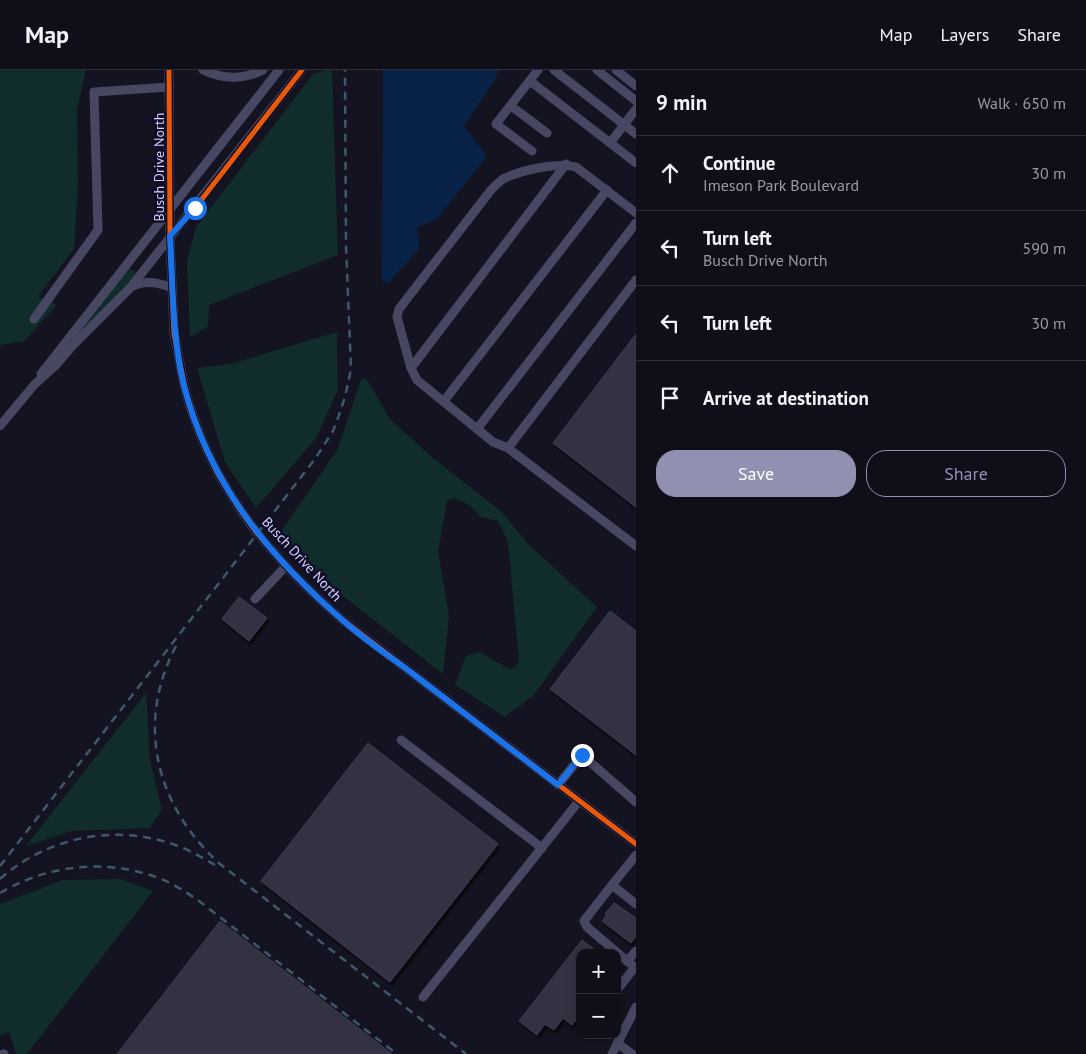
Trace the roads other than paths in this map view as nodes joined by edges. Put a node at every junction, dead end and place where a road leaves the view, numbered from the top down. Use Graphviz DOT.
graph roads {
  1 [pos="169,70"];
  2 [pos="204,70"];
  3 [pos="264,70"];
  4 [pos="279,70"];
  5 [pos="302,70"];
  6 [pos="538,70"];
  7 [pos="554,70"];
  8 [pos="597,70"];
  9 [pos="616,70"];
  10 [pos="530,81"];
  11 [pos="636,86"];
  12 [pos="169,87"];
  13 [pos="636,101"];
  14 [pos="511,106"];
  15 [pos="636,109"];
  16 [pos="624,124"];
  17 [pos="547,133"];
  18 [pos="636,134"];
  19 [pos="610,143"];
  20 [pos="532,151"];
  21 [pos="636,163"];
  22 [pos="566,164"];
  23 [pos="607,190"];
  24 [pos="170,210"];
  25 [pos="636,213"];
  26 [pos="636,223"];
  27 [pos="170,236"];
  28 [pos="636,280"];
  29 [pos="130,288"];
  30 [pos="172,288"];
  31 [pos="34,319"];
  32 [pos="410,368"];
  33 [pos="34,385"];
  34 [pos="444,402"];
  35 [pos="0,426"];
  36 [pos="477,429"];
  37 [pos="508,448"];
  38 [pos="636,546"];
  39 [pos="286,566"];
  40 [pos="255,599"];
  41 [pos="401,740"];
  42 [pos="558,785"];
  43 [pos="579,801"];
  44 [pos="636,802"];
  45 [pos="636,844"];
  46 [pos="542,848"];
  47 [pos="636,855"];
  48 [pos="612,885"];
  49 [pos="636,904"];
  50 [pos="636,951"];
  51 [pos="627,961"];
  52 [pos="635,968"];
  53 [pos="621,985"];
  54 [pos="423,997"];
  55 [pos="636,1007"];
  56 [pos="617,1043"];
  57 [pos="612,1054"];
  58 [pos="632,1054"];
  1 -- 12 [label="street, Busch Drive North"];
  2 -- 3 [label="street"];
  4 -- 24 [label="street"];
  5 -- 27 [label="street"];
  6 -- 10 [label="street"];
  7 -- 16 [label="street"];
  8 -- 13 [label="street"];
  9 -- 11 [label="street"];
  10 -- 14 [label="street"];
  10 -- 19 [label="street"];
  12 -- 24 [label="street, Busch Drive North"];
  12 -- 31 [label="street"];
  14 -- 17 [label="street"];
  14 -- 20 [label="street"];
  15 -- 16 [label="street"];
  16 -- 18 [label="street"];
  16 -- 19 [label="street"];
  19 -- 21 [label="street"];
  22 -- 23 [label="street"];
  22 -- 32 [label="street"];
  22 -- 32 [label="street"];
  23 -- 25 [label="street"];
  23 -- 34 [label="street"];
  24 -- 27 [label="street, Busch Drive North"];
  24 -- 33 [label="street"];
  26 -- 36 [label="street"];
  27 -- 29 [label="street"];
  27 -- 30 [label="street, Busch Drive North"];
  28 -- 37 [label="street"];
  29 -- 30 [label="street"];
  29 -- 33 [label="street"];
  30 -- 39 [label="street, Busch Drive North"];
  32 -- 34 [label="street"];
  33 -- 35 [label="street"];
  34 -- 36 [label="street"];
  36 -- 37 [label="street"];
  37 -- 38 [label="street"];
  39 -- 40 [label="street"];
  39 -- 42 [label="street, Busch Drive North"];
  41 -- 46 [label="street"];
  42 -- 43 [label="street, Busch Drive North"];
  42 -- 44 [label="street"];
  43 -- 45 [label="street, Busch Drive North"];
  43 -- 46 [label="street"];
  46 -- 54 [label="street"];
  47 -- 48 [label="street"];
  48 -- 49 [label="street"];
  48 -- 51 [label="street"];
  50 -- 51 [label="street"];
  51 -- 52 [label="street"];
  52 -- 53 [label="street"];
  55 -- 56 [label="street"];
  56 -- 57 [label="street"];
  56 -- 58 [label="street"];
}
